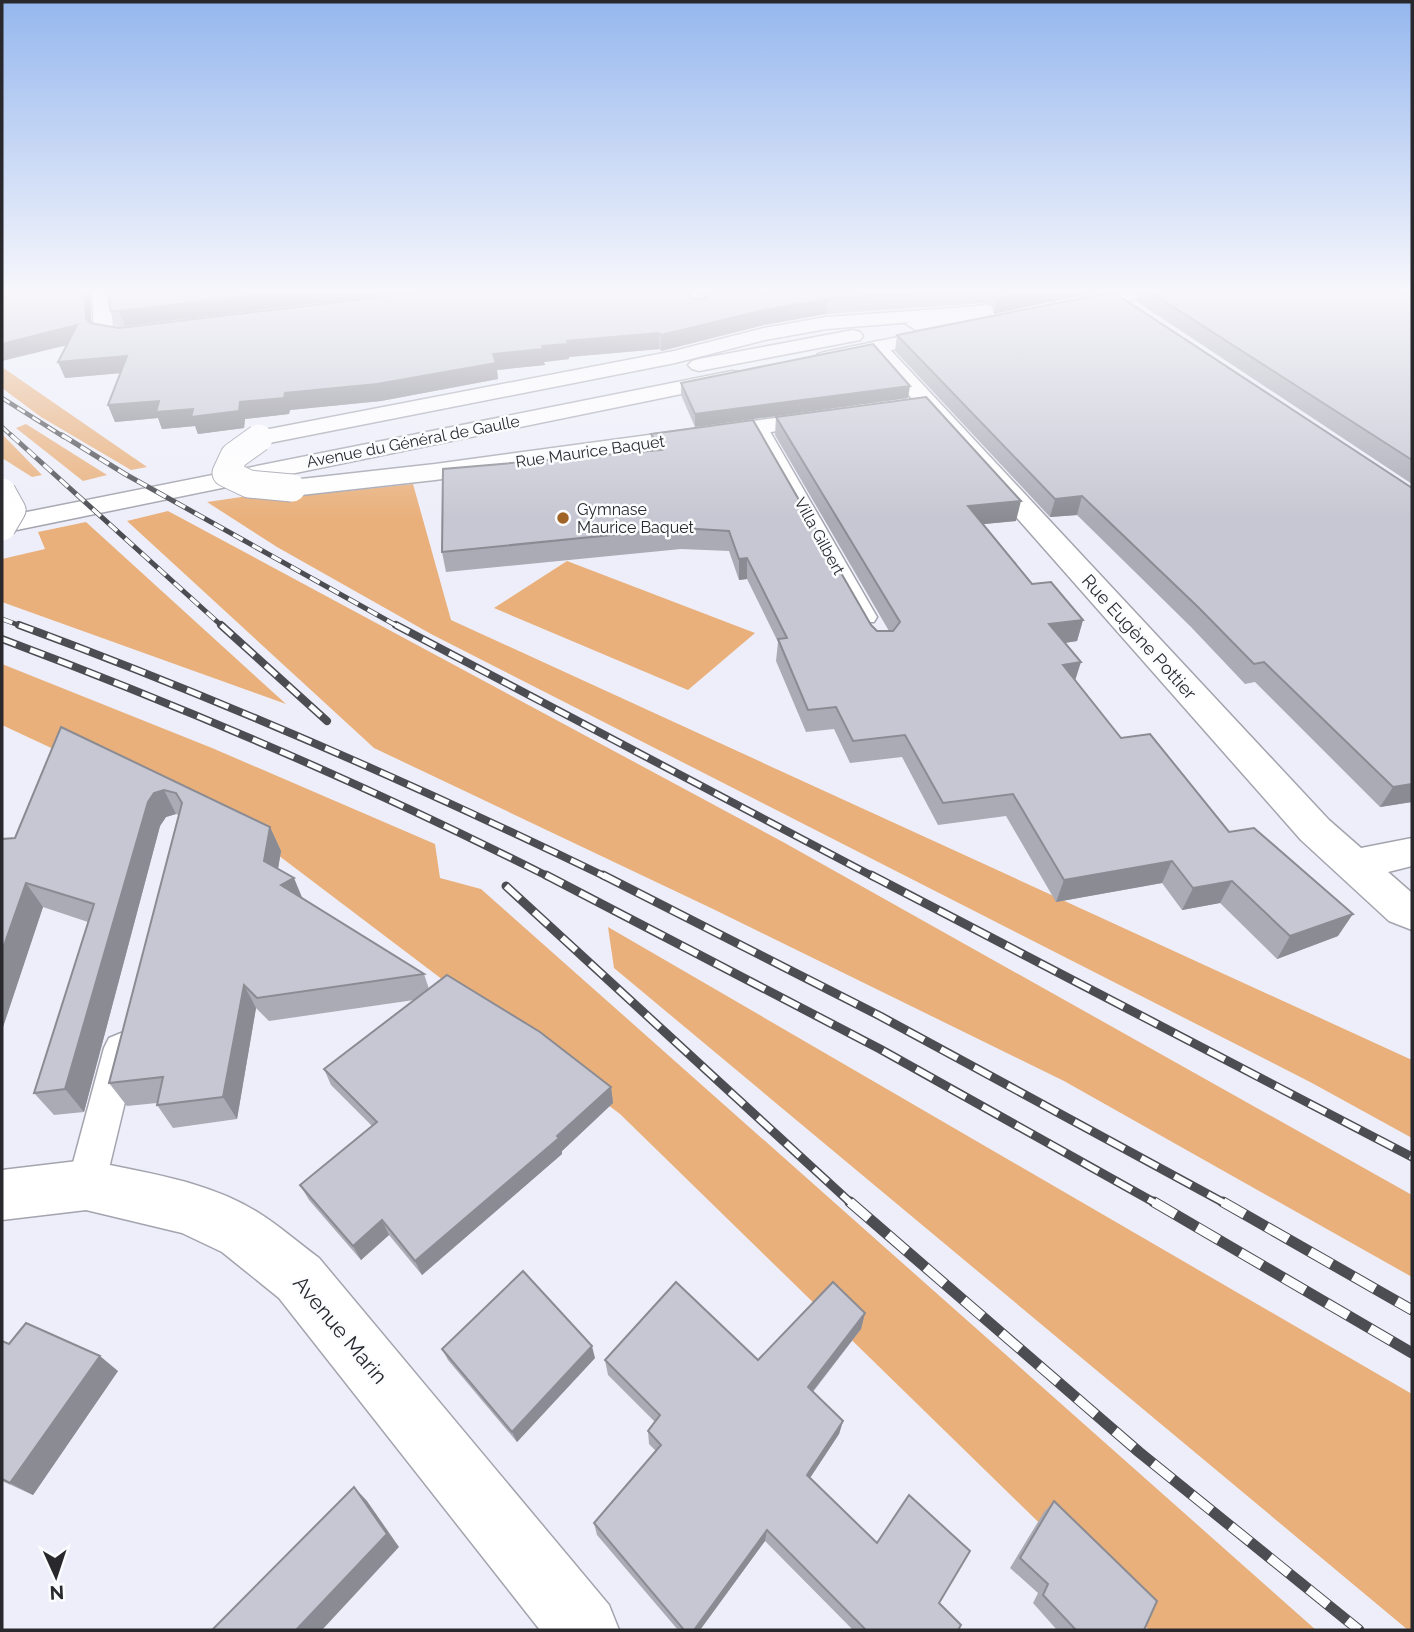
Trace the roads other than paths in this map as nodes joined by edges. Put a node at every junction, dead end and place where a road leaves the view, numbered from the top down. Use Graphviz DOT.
graph roads {
  1 [pos="628,366"];
  2 [pos="696,366"];
  3 [pos="783,366"];
  4 [pos="890,366"];
  5 [pos="852,415"];
  6 [pos="759,428"];
  7 [pos="259,438"];
  8 [pos="2,492"];
  9 [pos="2,504"];
  10 [pos="2,526"];
  11 [pos="875,634"];
  12 [pos="1412,852"];
  13 [pos="1351,865"];
  14 [pos="1412,914"];
  15 [pos="130,1013"];
  16 [pos="86,1185"];
  17 [pos="2,1195"];
  18 [pos="584,1630"];
  1 -- 7 [label="street, Avenue du Général de Gaulle"];
  2 -- 9 [label="street, Avenue du Général de Gaulle"];
  3 -- 10 [label="street, Avenue du Général de Gaulle"];
  4 -- 13 [label="street, Rue Eugène Pottier"];
  5 -- 6 [label="street, Rue Maurice Baquet"];
  6 -- 7 [label="street, Rue Maurice Baquet, bridge"];
  6 -- 11 [label="lane, Villa Gilbert"];
  8 -- 10 [label="street, bridge"];
  12 -- 13 [label="street"];
  13 -- 14 [label="street, Rue Eugène Pottier"];
  15 -- 16 [label="lane"];
  16 -- 17 [label="street, Avenue Marin"];
  16 -- 18 [label="street, Avenue Marin"];
}
